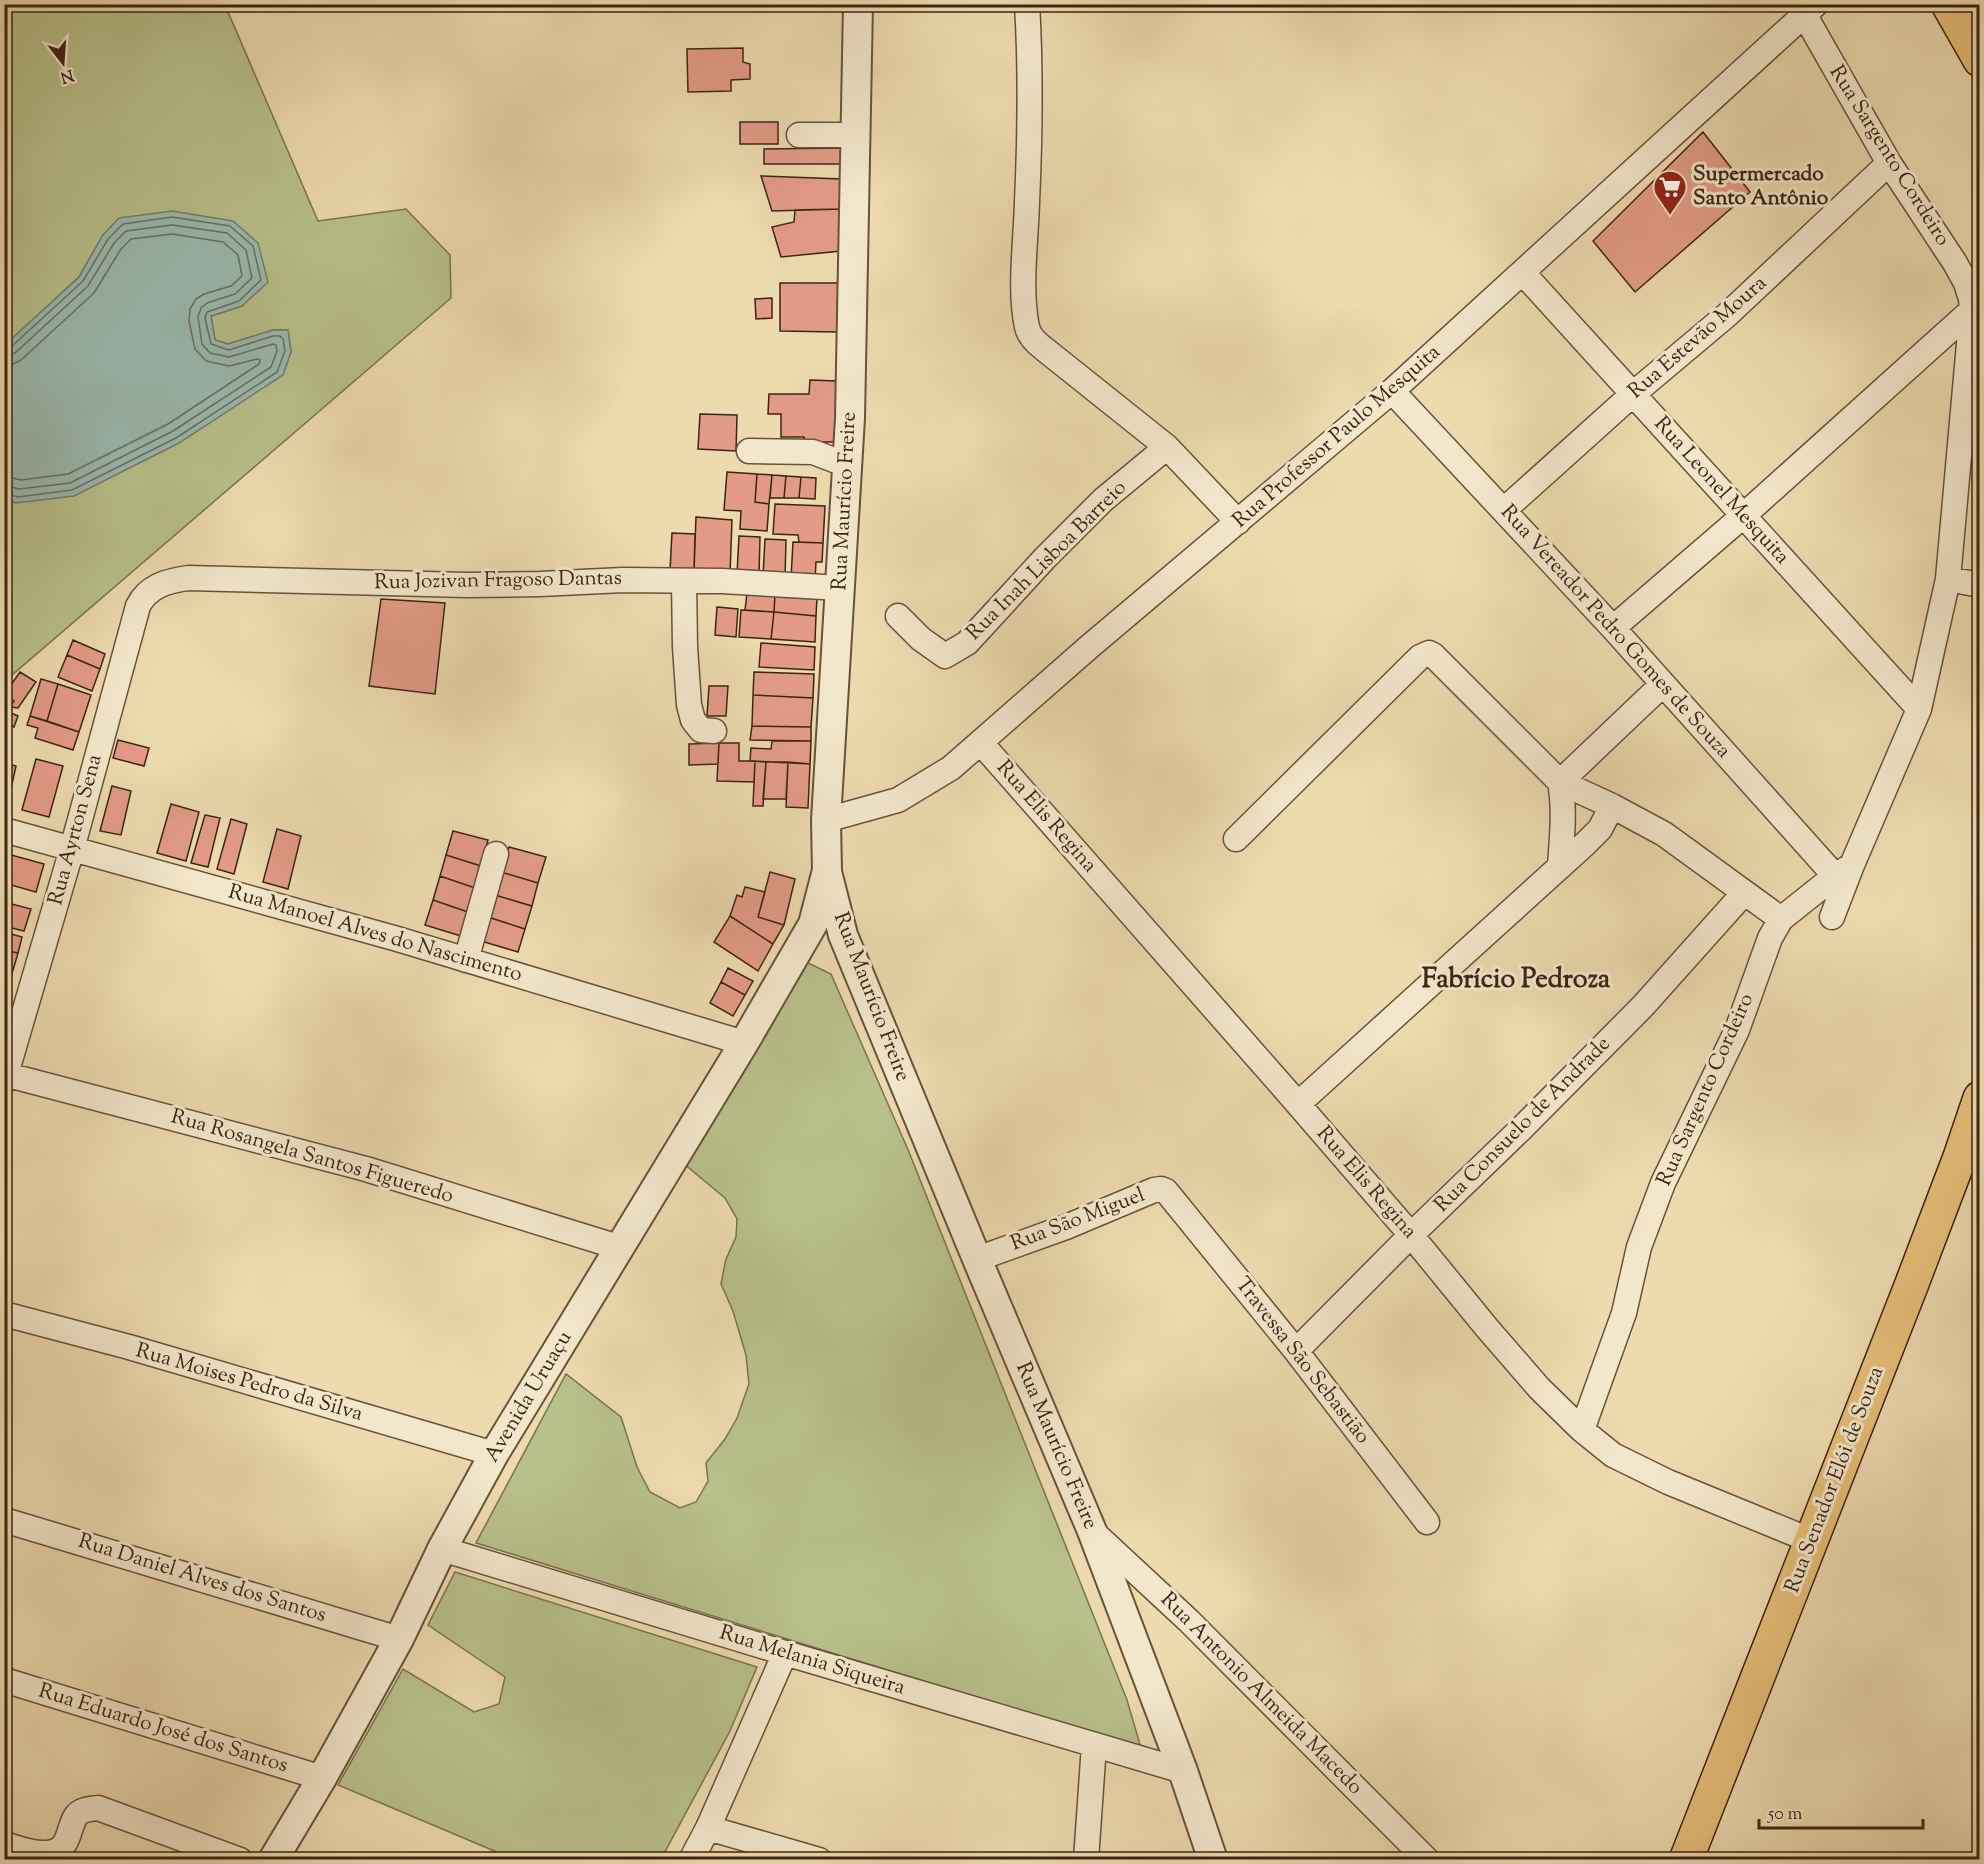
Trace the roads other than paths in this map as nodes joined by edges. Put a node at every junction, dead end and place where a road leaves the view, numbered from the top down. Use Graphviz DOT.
graph roads {
  1 [pos="858,4"];
  2 [pos="1028,4"];
  3 [pos="1948,4"];
  4 [pos="1810,9"];
  5 [pos="1980,60"];
  6 [pos="799,135"];
  7 [pos="856,135"];
  8 [pos="1889,163"];
  9 [pos="1522,273"];
  10 [pos="1972,310"];
  11 [pos="1392,392"];
  12 [pos="1633,394"];
  13 [pos="1167,447"];
  14 [pos="750,451"];
  15 [pos="847,465"];
  16 [pos="1504,510"];
  17 [pos="1743,516"];
  18 [pos="1238,522"];
  19 [pos="1948,579"];
  20 [pos="684,581"];
  21 [pos="1980,585"];
  22 [pos="157,586"];
  23 [pos="840,588"];
  24 [pos="898,616"];
  25 [pos="1613,628"];
  26 [pos="1663,684"];
  27 [pos="1919,709"];
  28 [pos="714,731"];
  29 [pos="981,743"];
  30 [pos="1560,782"];
  31 [pos="1612,806"];
  32 [pos="826,820"];
  33 [pos="4,830"];
  34 [pos="1236,839"];
  35 [pos="72,849"];
  36 [pos="496,854"];
  37 [pos="1560,866"];
  38 [pos="1843,870"];
  39 [pos="827,872"];
  40 [pos="1744,892"];
  41 [pos="1832,917"];
  42 [pos="1781,919"];
  43 [pos="801,944"];
  44 [pos="852,958"];
  45 [pos="466,960"];
  46 [pos="744,1042"];
  47 [pos="5,1077"];
  48 [pos="1980,1098"];
  49 [pos="1298,1104"];
  50 [pos="1176,1202"];
  51 [pos="1411,1235"];
  52 [pos="618,1247"];
  53 [pos="977,1259"];
  54 [pos="4,1314"];
  55 [pos="1296,1351"];
  56 [pos="1582,1430"];
  57 [pos="494,1454"];
  58 [pos="4,1520"];
  59 [pos="1427,1522"];
  60 [pos="1092,1530"];
  61 [pos="1812,1541"];
  62 [pos="442,1549"];
  63 [pos="399,1639"];
  64 [pos="785,1653"];
  65 [pos="4,1680"];
  66 [pos="1094,1745"];
  67 [pos="1184,1771"];
  68 [pos="322,1778"];
  69 [pos="708,1828"];
  70 [pos="4,1844"];
  71 [pos="240,1860"];
  72 [pos="273,1860"];
  73 [pos="691,1860"];
  74 [pos="819,1860"];
  75 [pos="1086,1860"];
  76 [pos="1213,1860"];
  77 [pos="1427,1860"];
  78 [pos="1686,1860"];
  1 -- 7 [label="street, Rua Maurício Freire"];
  2 -- 13 [label="street"];
  3 -- 5 [label="main road"];
  4 -- 8 [label="street, Rua Sargento Cordeiro"];
  4 -- 9 [label="street, Rua Professor Paulo Mesquita"];
  6 -- 7 [label="street"];
  7 -- 15 [label="street, Rua Maurício Freire"];
  8 -- 10 [label="street, Rua Sargento Cordeiro"];
  8 -- 12 [label="street, Rua Estevão Moura"];
  9 -- 11 [label="street, Rua Professor Paulo Mesquita"];
  9 -- 12 [label="street, Rua Leonel Mesquita"];
  10 -- 17 [label="street"];
  10 -- 19 [label="street, Rua Sargento Cordeiro"];
  11 -- 16 [label="street, Rua Vereador Pedro Gomes de Souza"];
  11 -- 18 [label="street, Rua Professor Paulo Mesquita"];
  12 -- 16 [label="street, Rua Estevão Moura"];
  12 -- 17 [label="street, Rua Leonel Mesquita"];
  13 -- 18 [label="street"];
  13 -- 24 [label="street, Rua Inah Lisboa Barreio"];
  14 -- 15 [label="street"];
  15 -- 23 [label="street, Rua Maurício Freire"];
  16 -- 25 [label="street, Rua Vereador Pedro Gomes de Souza"];
  17 -- 25 [label="street"];
  17 -- 27 [label="street, Rua Leonel Mesquita"];
  18 -- 29 [label="street, Rua Professor Paulo Mesquita"];
  19 -- 21 [label="street"];
  19 -- 27 [label="street, Rua Sargento Cordeiro"];
  20 -- 22 [label="street, Rua Jozivan Fragoso Dantas"];
  20 -- 23 [label="street, Rua Jozivan Fragoso Dantas"];
  20 -- 28 [label="street"];
  22 -- 35 [label="street, Rua Ayrton Sena"];
  23 -- 32 [label="street, Rua Maurício Freire"];
  25 -- 26 [label="street, Rua Vereador Pedro Gomes de Souza"];
  26 -- 30 [label="street"];
  26 -- 38 [label="street, Rua Vereador Pedro Gomes de Souza"];
  27 -- 38 [label="street, Rua Sargento Cordeiro"];
  29 -- 32 [label="street, Rua Professor Paulo Mesquita"];
  29 -- 49 [label="street, Rua Elis Regina"];
  30 -- 31 [label="street"];
  30 -- 34 [label="street"];
  30 -- 37 [label="street"];
  31 -- 37 [label="street"];
  31 -- 40 [label="street"];
  32 -- 39 [label="street, Rua Maurício Freire"];
  33 -- 35 [label="street, Rua Manoel Alves do Nascimento"];
  35 -- 45 [label="street, Rua Manoel Alves do Nascimento"];
  35 -- 47 [label="street, Rua Ayrton Sena"];
  36 -- 45 [label="street"];
  37 -- 49 [label="street"];
  38 -- 41 [label="street"];
  38 -- 42 [label="street, Rua Sargento Cordeiro"];
  39 -- 43 [label="street, Avenida Uruaçu"];
  39 -- 44 [label="street, Rua Maurício Freire"];
  40 -- 42 [label="street"];
  40 -- 51 [label="street, Rua Consuelo de Andrade"];
  42 -- 56 [label="street, Rua Sargento Cordeiro"];
  43 -- 44 [label="street"];
  43 -- 46 [label="street, Avenida Uruaçu"];
  44 -- 53 [label="street, Rua Maurício Freire"];
  45 -- 46 [label="street, Rua Manoel Alves do Nascimento"];
  46 -- 52 [label="street, Avenida Uruaçu"];
  47 -- 52 [label="street, Rua Rosangela Santos Figueredo"];
  48 -- 61 [label="main road, Rua Senador Elói de Souza"];
  49 -- 51 [label="street, Rua Elis Regina"];
  50 -- 53 [label="street, Rua São Miguel"];
  50 -- 55 [label="street, Travessa São Sebastião"];
  51 -- 55 [label="street, Rua Consuelo de Andrade"];
  51 -- 56 [label="street, Rua Elis Regina"];
  52 -- 57 [label="street, Avenida Uruaçu"];
  53 -- 60 [label="street, Rua Maurício Freire"];
  54 -- 57 [label="street, Rua Moises Pedro da Silva"];
  55 -- 59 [label="street, Travessa São Sebastião"];
  56 -- 61 [label="street, Rua Elis Regina"];
  57 -- 62 [label="street, Avenida Uruaçu"];
  58 -- 63 [label="street, Rua Daniel Alves dos Santos"];
  60 -- 67 [label="street, Rua Maurício Freire"];
  60 -- 77 [label="street, Rua Antonio Almeida Macedo"];
  61 -- 78 [label="main road, Rua Senador Elói de Souza"];
  62 -- 63 [label="street, Avenida Uruaçu"];
  62 -- 64 [label="street, Rua Melania Siqueira"];
  63 -- 68 [label="street, Avenida Uruaçu"];
  64 -- 66 [label="street, Rua Melania Siqueira"];
  64 -- 69 [label="street"];
  65 -- 68 [label="street, Rua Eduardo José dos Santos"];
  66 -- 67 [label="street, Rua Melania Siqueira"];
  66 -- 75 [label="street"];
  67 -- 76 [label="street, Rua Maurício Freire"];
  68 -- 72 [label="street, Avenida Uruaçu"];
  69 -- 73 [label="street"];
  69 -- 74 [label="street"];
  70 -- 71 [label="street"];
}
